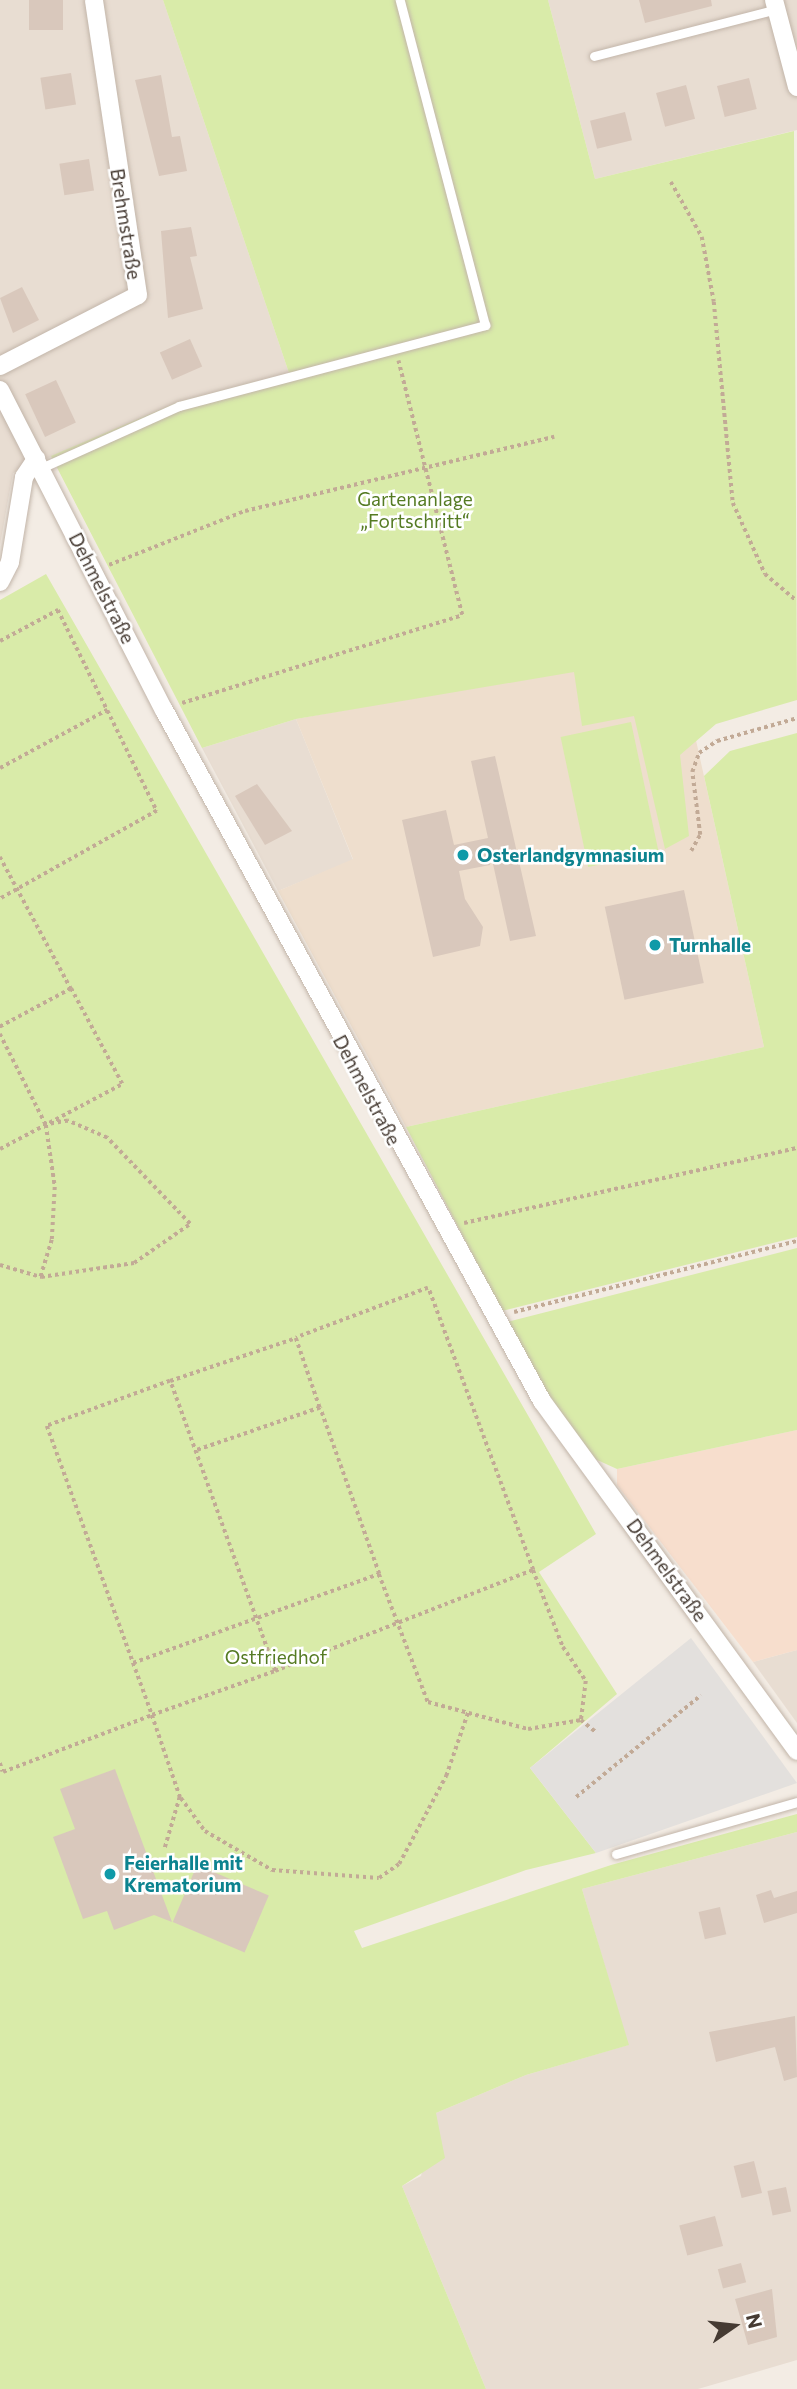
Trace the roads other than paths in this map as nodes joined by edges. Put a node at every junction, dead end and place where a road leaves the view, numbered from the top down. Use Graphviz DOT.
graph roads {
  1 [pos="94,0"];
  2 [pos="400,0"];
  3 [pos="775,4"];
  4 [pos="594,55"];
  5 [pos="797,87"];
  6 [pos="0,366"];
  7 [pos="0,390"];
  8 [pos="39,463"];
  9 [pos="0,582"];
  10 [pos="797,1751"];
  11 [pos="797,1802"];
  12 [pos="616,1854"];
  1 -- 6 [label="street, Brehmstraße"];
  2 -- 8 [label="lane"];
  3 -- 4 [label="lane"];
  3 -- 5 [label="street"];
  7 -- 8 [label="street, Dehmelstraße"];
  8 -- 9 [label="street"];
  8 -- 10 [label="street, Dehmelstraße"];
  11 -- 12 [label="lane"];
}
